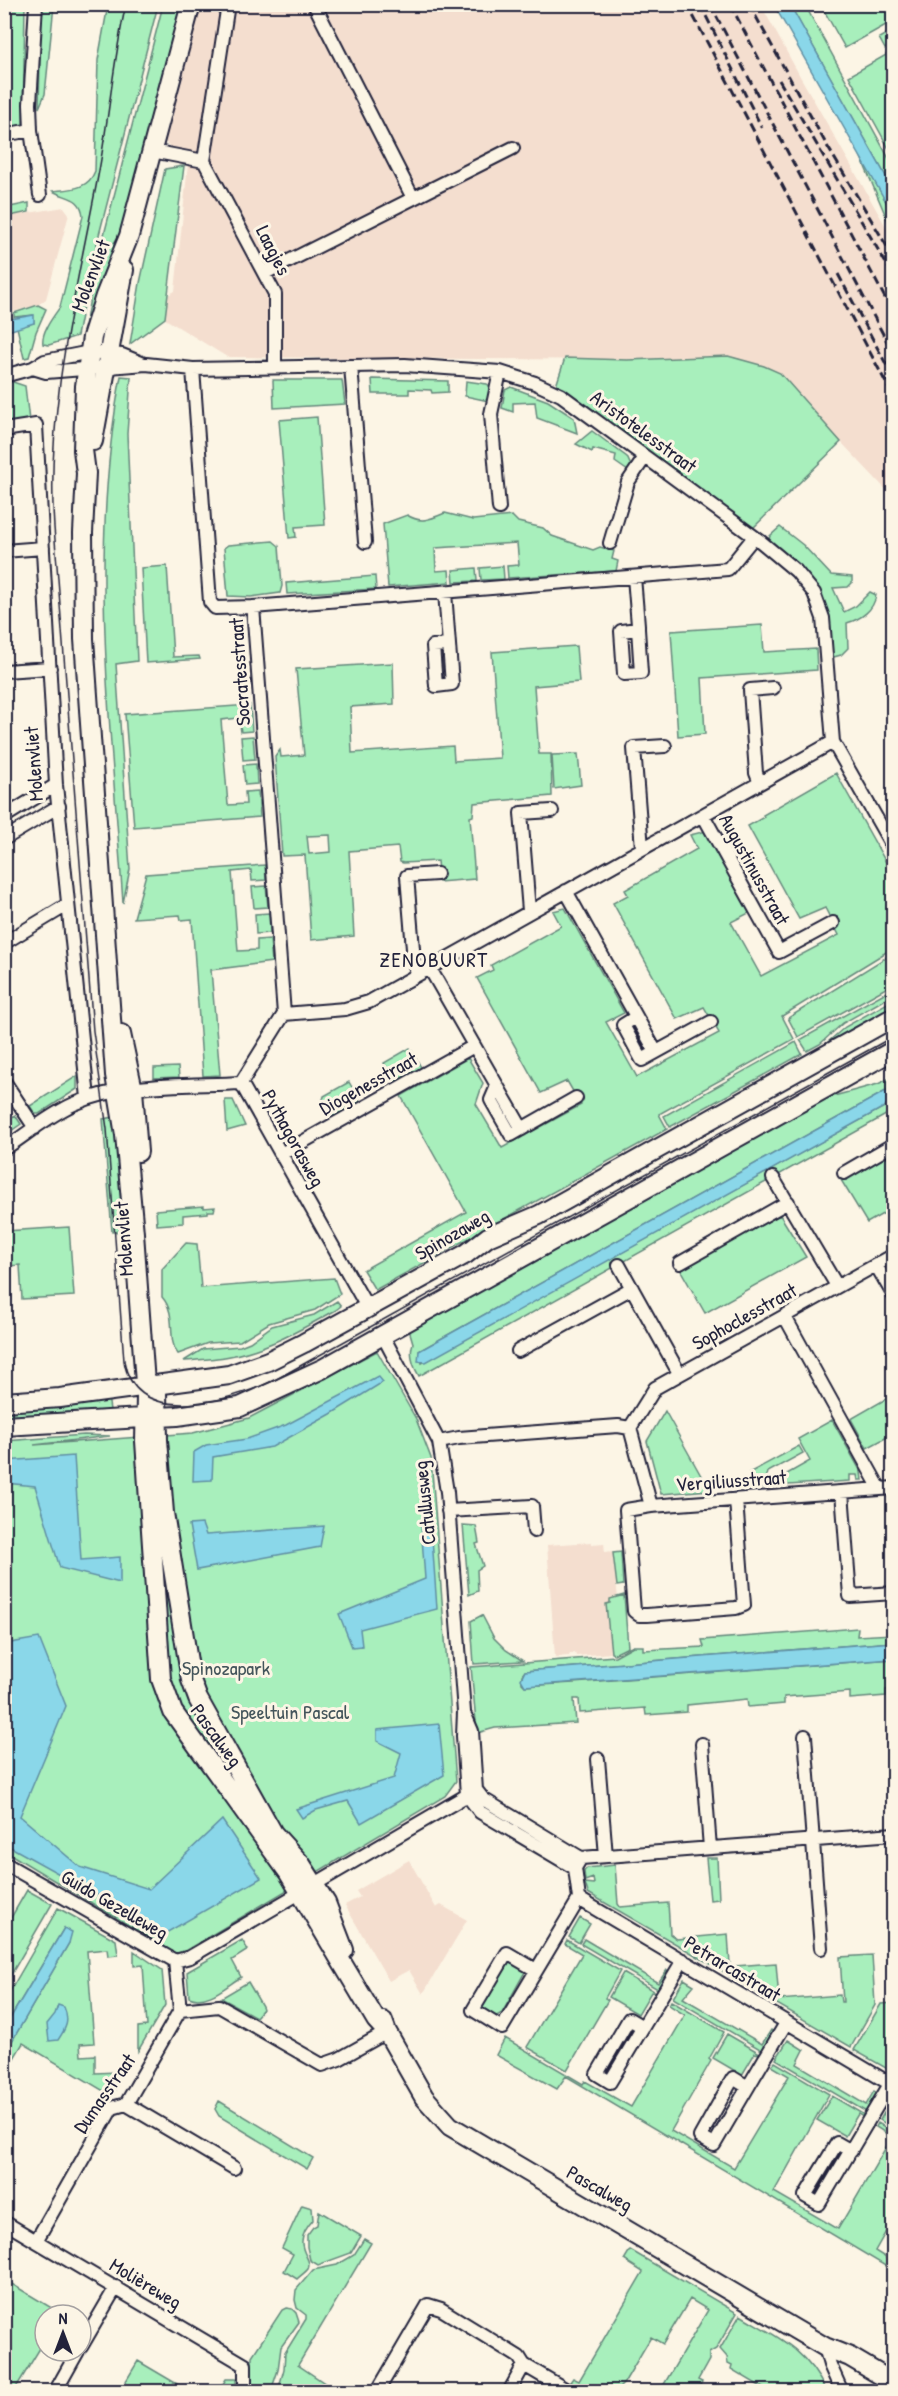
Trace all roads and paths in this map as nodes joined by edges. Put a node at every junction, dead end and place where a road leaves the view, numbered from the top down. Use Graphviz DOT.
graph roads {
  1 [pos="36,4"];
  2 [pos="191,4"];
  3 [pos="228,4"];
  4 [pos="314,4"];
  5 [pos="31,130"];
  6 [pos="4,135"];
  7 [pos="513,148"];
  8 [pos="153,151"];
  9 [pos="204,161"];
  10 [pos="40,195"];
  11 [pos="413,198"];
  12 [pos="265,273"];
  13 [pos="98,360"];
  14 [pos="351,366"];
  15 [pos="275,367"];
  16 [pos="193,369"];
  17 [pos="500,372"];
  18 [pos="4,376"];
  19 [pos="4,430"];
  20 [pos="645,457"];
  21 [pos="499,508"];
  22 [pos="754,537"];
  23 [pos="365,542"];
  24 [pos="610,543"];
  25 [pos="43,548"];
  26 [pos="4,551"];
  27 [pos="633,576"];
  28 [pos="445,591"];
  29 [pos="253,607"];
  30 [pos="638,629"];
  31 [pos="448,645"];
  32 [pos="50,668"];
  33 [pos="4,671"];
  34 [pos="773,688"];
  35 [pos="833,742"];
  36 [pos="665,746"];
  37 [pos="760,783"];
  38 [pos="57,785"];
  39 [pos="59,806"];
  40 [pos="552,811"];
  41 [pos="703,814"];
  42 [pos="4,818"];
  43 [pos="4,839"];
  44 [pos="642,848"];
  45 [pos="894,849"];
  46 [pos="437,874"];
  47 [pos="566,891"];
  48 [pos="67,905"];
  49 [pos="529,911"];
  50 [pos="833,923"];
  51 [pos="4,943"];
  52 [pos="429,967"];
  53 [pos="417,974"];
  54 [pos="284,1014"];
  55 [pos="894,1017"];
  56 [pos="711,1022"];
  57 [pos="474,1046"];
  58 [pos="894,1050"];
  59 [pos="4,1081"];
  60 [pos="241,1083"];
  61 [pos="125,1091"];
  62 [pos="88,1098"];
  63 [pos="576,1098"];
  64 [pos="35,1128"];
  65 [pos="894,1144"];
  66 [pos="4,1149"];
  67 [pos="281,1154"];
  68 [pos="844,1173"];
  69 [pos="773,1178"];
  70 [pos="788,1202"];
  71 [pos="894,1255"];
  72 [pos="680,1263"];
  73 [pos="876,1264"];
  74 [pos="619,1265"];
  75 [pos="837,1287"];
  76 [pos="632,1288"];
  77 [pos="894,1296"];
  78 [pos="367,1307"];
  79 [pos="785,1317"];
  80 [pos="383,1336"];
  81 [pos="518,1351"];
  82 [pos="679,1373"];
  83 [pos="151,1386"];
  84 [pos="4,1402"];
  85 [pos="152,1418"];
  86 [pos="4,1426"];
  87 [pos="630,1428"];
  88 [pos="439,1442"];
  89 [pos="894,1488"];
  90 [pos="880,1489"];
  91 [pos="842,1492"];
  92 [pos="735,1500"];
  93 [pos="651,1506"];
  94 [pos="448,1511"];
  95 [pos="534,1531"];
  96 [pos="894,1593"];
  97 [pos="805,1736"];
  98 [pos="702,1744"];
  99 [pos="598,1759"];
  100 [pos="472,1793"];
  101 [pos="894,1834"];
  102 [pos="813,1840"];
  103 [pos="710,1848"];
  104 [pos="606,1856"];
  105 [pos="4,1863"];
  106 [pos="578,1863"];
  107 [pos="312,1886"];
  108 [pos="579,1899"];
  109 [pos="821,1948"];
  110 [pos="683,1960"];
  111 [pos="175,1961"];
  112 [pos="537,1970"];
  113 [pos="180,2010"];
  114 [pos="786,2023"];
  115 [pos="643,2027"];
  116 [pos="387,2032"];
  117 [pos="892,2085"];
  118 [pos="748,2087"];
  119 [pos="126,2104"];
  120 [pos="851,2151"];
  121 [pos="234,2168"];
  122 [pos="4,2222"];
  123 [pos="36,2241"];
  124 [pos="116,2288"];
  125 [pos="93,2327"];
  126 [pos="825,2347"];
  127 [pos="71,2363"];
  128 [pos="525,2365"];
  129 [pos="894,2383"];
  130 [pos="55,2391"];
  131 [pos="245,2391"];
  132 [pos="377,2391"];
  133 [pos="509,2391"];
  134 [pos="570,2391"];
  135 [pos="842,2391"];
  136 [pos="890,2391"];
  1 -- 5 [label="street"];
  2 -- 8 [label="main road, Molenvliet"];
  3 -- 9 [label="street"];
  4 -- 11 [label="street"];
  5 -- 6 [label="street"];
  5 -- 10 [label="street"];
  7 -- 11 [label="street"];
  8 -- 9 [label="street"];
  8 -- 13 [label="main road, Molenvliet"];
  9 -- 12 [label="street, Laagjes"];
  11 -- 12 [label="street"];
  12 -- 15 [label="street, Laagjes"];
  13 -- 16 [label="street, Aristotelesstraat"];
  13 -- 18 [label="street, Aristotelesstraat"];
  13 -- 61 [label="main road, Molenvliet"];
  14 -- 15 [label="street, Aristotelesstraat"];
  14 -- 17 [label="street, Aristotelesstraat"];
  14 -- 23 [label="street"];
  15 -- 16 [label="street, Aristotelesstraat"];
  16 -- 29 [label="street, Socratesstraat"];
  17 -- 20 [label="street, Aristotelesstraat"];
  17 -- 21 [label="street"];
  19 -- 25 [label="street, Molenvliet"];
  20 -- 22 [label="street, Aristotelesstraat"];
  20 -- 24 [label="street"];
  22 -- 27 [label="street"];
  22 -- 35 [label="street, Aristotelesstraat"];
  25 -- 26 [label="street"];
  25 -- 32 [label="street, Molenvliet"];
  27 -- 28 [label="street"];
  27 -- 30 [label="street"];
  28 -- 29 [label="street"];
  28 -- 31 [label="street"];
  29 -- 54 [label="street, Socratesstraat"];
  32 -- 33 [label="street"];
  32 -- 38 [label="street, Molenvliet"];
  34 -- 37 [label="street"];
  35 -- 37 [label="street"];
  35 -- 45 [label="street, Aristotelesstraat"];
  36 -- 44 [label="street"];
  37 -- 41 [label="street"];
  38 -- 39 [label="street, Molenvliet"];
  38 -- 42 [label="street"];
  39 -- 43 [label="street"];
  39 -- 48 [label="street, Molenvliet"];
  40 -- 49 [label="street"];
  41 -- 44 [label="street"];
  41 -- 50 [label="street, Augustinusstraat"];
  44 -- 47 [label="street"];
  46 -- 53 [label="street"];
  47 -- 49 [label="street"];
  47 -- 56 [label="street"];
  48 -- 51 [label="street"];
  48 -- 62 [label="street, Molenvliet"];
  49 -- 52 [label="street"];
  52 -- 53 [label="street"];
  52 -- 57 [label="street"];
  53 -- 54 [label="street"];
  54 -- 60 [label="street"];
  55 -- 78 [label="main road, Spinozaweg"];
  57 -- 63 [label="street"];
  57 -- 67 [label="street, Diogenesstraat"];
  58 -- 80 [label="main road"];
  59 -- 64 [label="street"];
  60 -- 61 [label="street, Pythagorasweg"];
  60 -- 67 [label="street, Pythagorasweg"];
  61 -- 62 [label="street, Pythagorasweg"];
  61 -- 83 [label="main road, Molenvliet"];
  62 -- 64 [label="street, Pythagorasweg"];
  64 -- 66 [label="street, Pythagorasweg"];
  65 -- 68 [label="street"];
  67 -- 78 [label="street, Pythagorasweg"];
  69 -- 70 [label="street"];
  70 -- 72 [label="street"];
  70 -- 75 [label="street"];
  71 -- 73 [label="street, Sophoclesstraat"];
  73 -- 75 [label="street, Sophoclesstraat"];
  73 -- 77 [label="street"];
  74 -- 76 [label="street"];
  75 -- 79 [label="street, Sophoclesstraat"];
  76 -- 81 [label="street"];
  76 -- 82 [label="street"];
  78 -- 80 [label="main road, Catullusweg"];
  78 -- 83 [label="main road, Spinozaweg"];
  79 -- 82 [label="street, Sophoclesstraat"];
  79 -- 90 [label="street"];
  80 -- 85 [label="main road"];
  80 -- 88 [label="street, Catullusweg"];
  82 -- 87 [label="street, Sophoclesstraat"];
  83 -- 84 [label="main road, Spinozaweg"];
  83 -- 85 [label="main road, Molenvliet"];
  85 -- 86 [label="main road"];
  85 -- 107 [label="main road, Pascalweg"];
  85 -- 107 [label="main road, Pascalweg"];
  87 -- 88 [label="street"];
  87 -- 93 [label="street, Vergiliusstraat"];
  88 -- 94 [label="street, Catullusweg"];
  89 -- 90 [label="street, Vergiliusstraat"];
  90 -- 91 [label="street, Vergiliusstraat"];
  91 -- 92 [label="street, Vergiliusstraat"];
  91 -- 96 [label="street"];
  92 -- 93 [label="street, Vergiliusstraat"];
  92 -- 93 [label="street"];
  94 -- 95 [label="street"];
  94 -- 100 [label="street, Catullusweg"];
  97 -- 102 [label="street"];
  98 -- 103 [label="street"];
  99 -- 104 [label="street"];
  100 -- 106 [label="street"];
  100 -- 107 [label="street"];
  101 -- 102 [label="street"];
  102 -- 103 [label="street"];
  102 -- 109 [label="street"];
  103 -- 104 [label="street"];
  104 -- 106 [label="street"];
  105 -- 111 [label="street, Guido Gezelleweg"];
  106 -- 108 [label="street"];
  107 -- 111 [label="street, Guido Gezelleweg"];
  107 -- 116 [label="main road, Pascalweg"];
  108 -- 110 [label="street, Petrarcastraat"];
  108 -- 112 [label="street"];
  110 -- 114 [label="street, Petrarcastraat"];
  110 -- 115 [label="street"];
  111 -- 113 [label="street"];
  112 -- 112 [label="street"];
  113 -- 116 [label="street"];
  113 -- 119 [label="street, Dumasstraat"];
  114 -- 117 [label="street, Petrarcastraat"];
  114 -- 118 [label="street"];
  115 -- 115 [label="street"];
  116 -- 126 [label="main road, Pascalweg"];
  117 -- 120 [label="street"];
  118 -- 118 [label="street"];
  119 -- 121 [label="street"];
  119 -- 123 [label="street, Dumasstraat"];
  120 -- 120 [label="street"];
  122 -- 123 [label="street, Molièreweg"];
  123 -- 124 [label="street, Molièreweg"];
  124 -- 125 [label="street"];
  124 -- 131 [label="street, Molièreweg"];
  126 -- 129 [label="main road, Pascalweg"];
  126 -- 135 [label="street"];
  126 -- 136 [label="main road, Pascalweg"];
  127 -- 130 [label="street"];
  128 -- 132 [label="street"];
  128 -- 133 [label="street"];
  128 -- 134 [label="street"];
}
